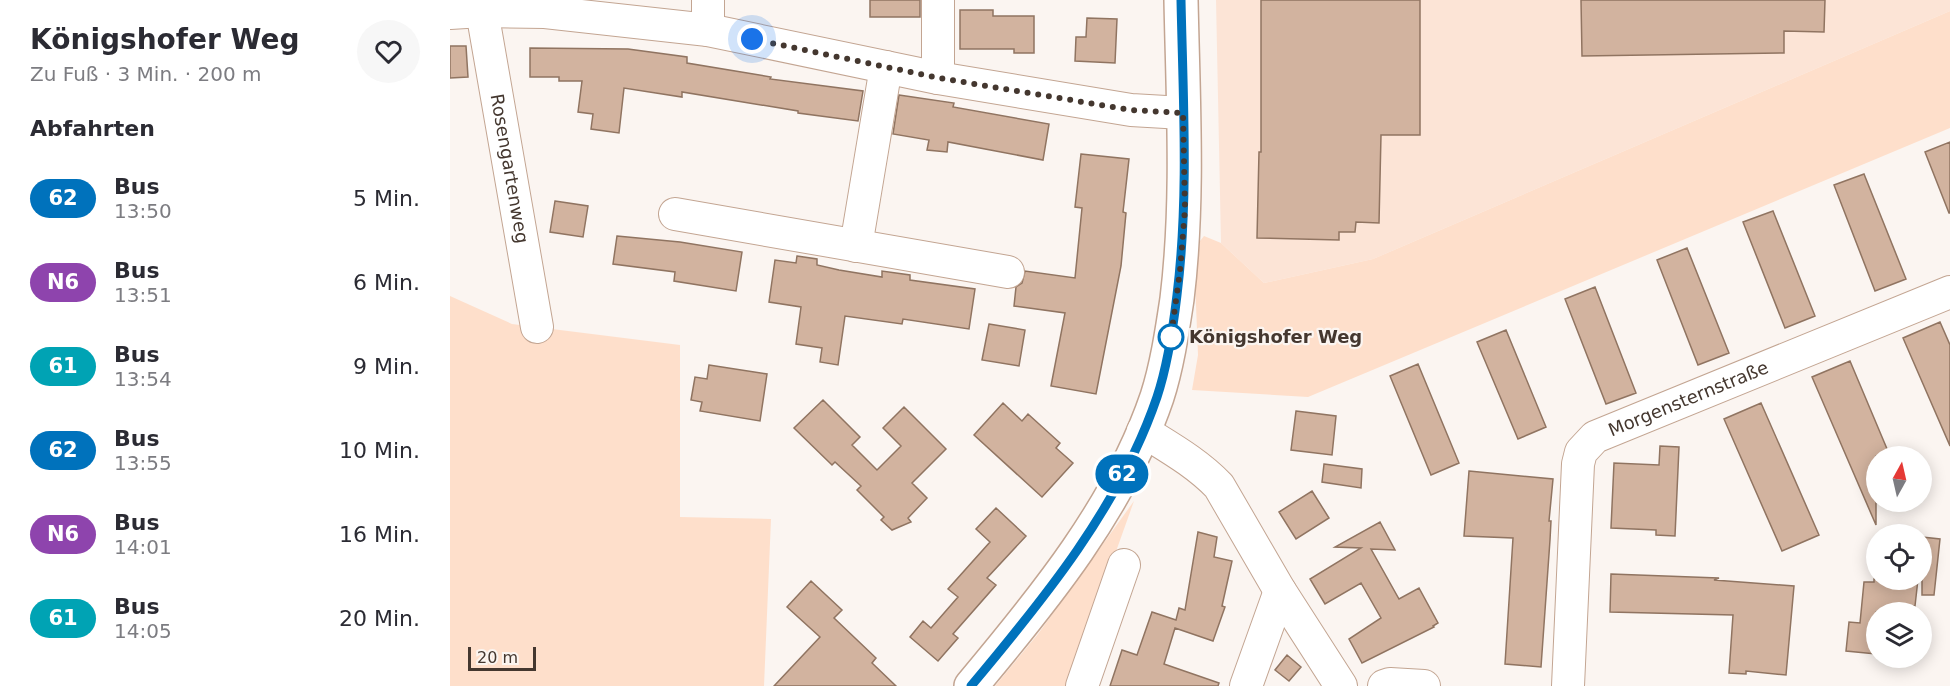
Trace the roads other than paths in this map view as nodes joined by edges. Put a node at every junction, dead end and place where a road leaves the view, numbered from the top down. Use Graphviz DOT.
graph roads {
  1 [pos="938,0"];
  2 [pos="1181,0"];
  3 [pos="482,6"];
  4 [pos="450,13"];
  5 [pos="708,15"];
  6 [pos="886,67"];
  7 [pos="939,78"];
  8 [pos="1183,113"];
  9 [pos="675,214"];
  10 [pos="856,246"];
  11 [pos="1008,272"];
  12 [pos="1950,292"];
  13 [pos="537,327"];
  14 [pos="1143,431"];
  15 [pos="1124,565"];
  16 [pos="1280,591"];
  17 [pos="971,686"];
  18 [pos="1082,686"];
  19 [pos="1246,686"];
  20 [pos="1341,686"];
  21 [pos="1384,686"];
  22 [pos="1424,686"];
  23 [pos="1568,686"];
  1 -- 7 [label="street"];
  2 -- 8 [label="main road"];
  3 -- 4 [label="street"];
  3 -- 5 [label="street"];
  3 -- 13 [label="street, Rosengartenweg"];
  5 -- 6 [label="street"];
  6 -- 7 [label="street"];
  6 -- 10 [label="street"];
  7 -- 8 [label="street"];
  8 -- 14 [label="main road"];
  9 -- 10 [label="street"];
  10 -- 11 [label="street"];
  12 -- 23 [label="street, Morgensternstraße"];
  14 -- 16 [label="street"];
  14 -- 17 [label="main road"];
  15 -- 18 [label="street"];
  16 -- 19 [label="street"];
  16 -- 20 [label="street"];
  21 -- 22 [label="street"];
}
